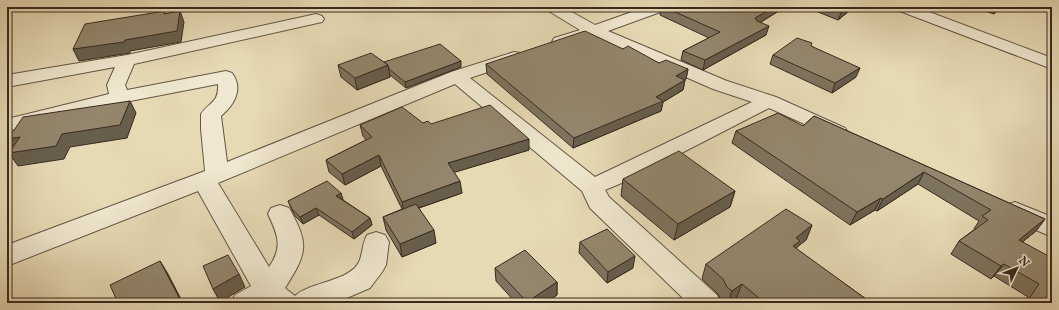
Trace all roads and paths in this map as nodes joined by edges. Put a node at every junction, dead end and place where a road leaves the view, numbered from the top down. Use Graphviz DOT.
graph roads {
  1 [pos="552,7"];
  2 [pos="661,7"];
  3 [pos="902,7"];
  4 [pos="316,18"];
  5 [pos="594,31"];
  6 [pos="127,60"];
  7 [pos="1052,64"];
  8 [pos="458,76"];
  9 [pos="7,80"];
  10 [pos="119,97"];
  11 [pos="769,101"];
  12 [pos="7,125"];
  13 [pos="857,140"];
  14 [pos="210,177"];
  15 [pos="592,187"];
  16 [pos="995,202"];
  17 [pos="280,214"];
  18 [pos="1052,228"];
  19 [pos="376,242"];
  20 [pos="7,256"];
  21 [pos="266,299"];
  22 [pos="306,303"];
  23 [pos="706,303"];
  1 -- 5 [label="street"];
  2 -- 5 [label="street"];
  3 -- 7 [label="street"];
  4 -- 6 [label="street"];
  5 -- 8 [label="street"];
  5 -- 11 [label="street"];
  6 -- 9 [label="street"];
  6 -- 10 [label="street"];
  8 -- 14 [label="street"];
  8 -- 15 [label="street"];
  10 -- 12 [label="street"];
  10 -- 14 [label="street"];
  11 -- 13 [label="street"];
  11 -- 15 [label="street"];
  14 -- 20 [label="street"];
  14 -- 21 [label="street"];
  15 -- 23 [label="street"];
  16 -- 18 [label="street"];
  17 -- 21 [label="street"];
  19 -- 22 [label="street"];
}
